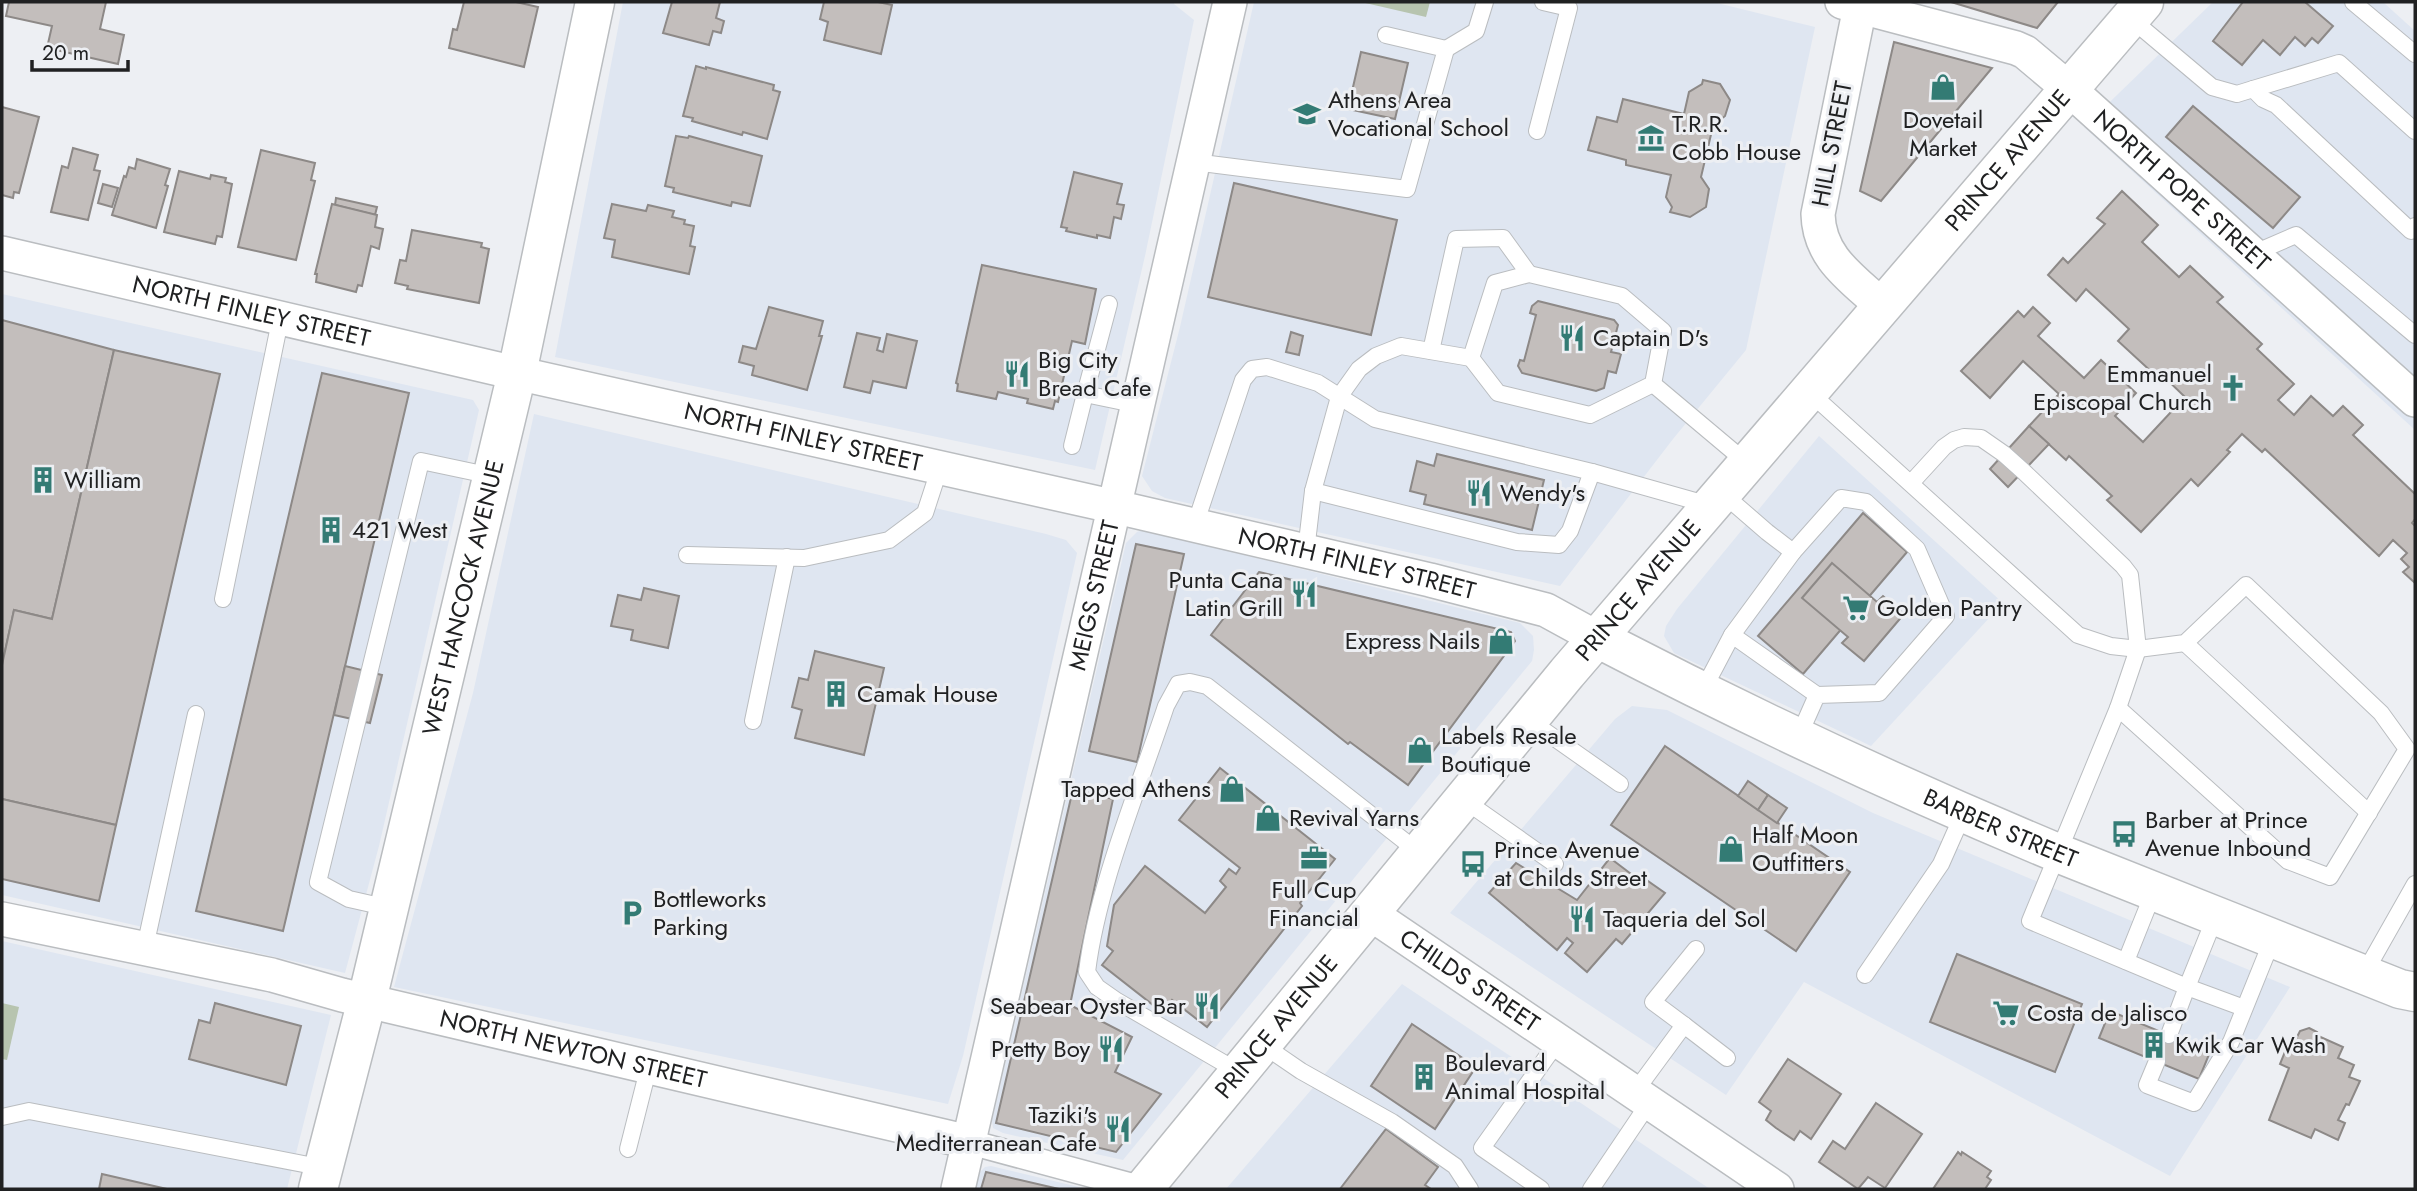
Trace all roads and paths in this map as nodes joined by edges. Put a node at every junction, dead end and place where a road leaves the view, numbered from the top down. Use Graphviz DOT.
graph roads {
  1 [pos="595,2"];
  2 [pos="1230,2"];
  3 [pos="1485,2"];
  4 [pos="1543,2"];
  5 [pos="2353,2"];
  6 [pos="1854,3"];
  7 [pos="2137,10"];
  8 [pos="1386,35"];
  9 [pos="1446,49"];
  10 [pos="2415,54"];
  11 [pos="2070,89"];
  12 [pos="2253,89"];
  13 [pos="1537,131"];
  14 [pos="2415,131"];
  15 [pos="1194,162"];
  16 [pos="2414,230"];
  17 [pos="2,253"];
  18 [pos="2252,254"];
  19 [pos="1529,274"];
  20 [pos="1109,304"];
  21 [pos="1882,306"];
  22 [pos="281,316"];
  23 [pos="2415,335"];
  24 [pos="1431,351"];
  25 [pos="1471,358"];
  26 [pos="517,373"];
  27 [pos="1653,384"];
  28 [pos="1808,391"];
  29 [pos="1085,394"];
  30 [pos="1339,397"];
  31 [pos="2415,399"];
  32 [pos="1138,405"];
  33 [pos="1072,446"];
  34 [pos="1747,463"];
  35 [pos="940,467"];
  36 [pos="1591,472"];
  37 [pos="492,476"];
  38 [pos="1911,483"];
  39 [pos="1313,491"];
  40 [pos="1717,499"];
  41 [pos="1116,507"];
  42 [pos="1195,525"];
  43 [pos="1306,551"];
  44 [pos="1793,552"];
  45 [pos="687,555"];
  46 [pos="787,557"];
  47 [pos="223,599"];
  48 [pos="1732,635"];
  49 [pos="1599,639"];
  50 [pos="2185,643"];
  51 [pos="2138,649"];
  52 [pos="1703,690"];
  53 [pos="1817,695"];
  54 [pos="2118,708"];
  55 [pos="196,714"];
  56 [pos="1529,720"];
  57 [pos="752,721"];
  58 [pos="1798,737"];
  59 [pos="1620,784"];
  60 [pos="1464,800"];
  61 [pos="1964,812"];
  62 [pos="2369,813"];
  63 [pos="2058,853"];
  64 [pos="1421,854"];
  65 [pos="1555,864"];
  66 [pos="2415,884"];
  67 [pos="2154,891"];
  68 [pos="389,908"];
  69 [pos="1371,914"];
  70 [pos="2216,915"];
  71 [pos="2,919"];
  72 [pos="2273,938"];
  73 [pos="145,947"];
  74 [pos="1696,949"];
  75 [pos="2126,961"];
  76 [pos="2364,974"];
  77 [pos="1865,975"];
  78 [pos="2188,987"];
  79 [pos="2415,992"];
  80 [pos="367,1000"];
  81 [pos="2244,1009"];
  82 [pos="1684,1025"];
  83 [pos="2169,1035"];
  84 [pos="1558,1041"];
  85 [pos="1727,1058"];
  86 [pos="1252,1059"];
  87 [pos="2157,1062"];
  88 [pos="649,1066"];
  89 [pos="1642,1098"];
  90 [pos="2,1117"];
  91 [pos="969,1142"];
  92 [pos="628,1149"];
  93 [pos="321,1179"];
  94 [pos="958,1189"];
  95 [pos="1143,1189"];
  96 [pos="1470,1189"];
  97 [pos="1541,1189"];
  98 [pos="1591,1189"];
  99 [pos="1777,1189"];
  1 -- 26 [label="street, WEST HANCOCK AVENUE"];
  2 -- 15 [label="street, MEIGS STREET"];
  3 -- 9 [label="lane"];
  4 -- 13 [label="lane"];
  5 -- 10 [label="lane"];
  6 -- 11 [label="street, NORTH POPE STREET"];
  6 -- 21 [label="street, HILL STREET"];
  7 -- 11 [label="street, PRINCE AVENUE"];
  7 -- 12 [label="lane"];
  8 -- 9 [label="lane"];
  9 -- 15 [label="lane"];
  11 -- 18 [label="street, NORTH POPE STREET"];
  11 -- 21 [label="street, PRINCE AVENUE"];
  12 -- 14 [label="lane"];
  12 -- 16 [label="lane"];
  15 -- 32 [label="street, MEIGS STREET"];
  17 -- 22 [label="street, NORTH FINLEY STREET"];
  18 -- 23 [label="lane"];
  18 -- 31 [label="street, NORTH POPE STREET"];
  19 -- 24 [label="lane"];
  19 -- 25 [label="lane"];
  19 -- 27 [label="lane"];
  20 -- 29 [label="lane"];
  21 -- 28 [label="street, PRINCE AVENUE"];
  22 -- 26 [label="street, NORTH FINLEY STREET"];
  22 -- 47 [label="lane"];
  24 -- 25 [label="lane"];
  24 -- 30 [label="lane"];
  25 -- 27 [label="lane"];
  26 -- 35 [label="street, NORTH FINLEY STREET"];
  26 -- 37 [label="street, WEST HANCOCK AVENUE"];
  27 -- 34 [label="lane"];
  28 -- 34 [label="street, PRINCE AVENUE"];
  28 -- 38 [label="lane"];
  29 -- 32 [label="lane"];
  29 -- 33 [label="lane"];
  30 -- 36 [label="lane"];
  30 -- 39 [label="lane"];
  30 -- 42 [label="lane"];
  32 -- 41 [label="street, MEIGS STREET"];
  34 -- 40 [label="street, PRINCE AVENUE"];
  35 -- 41 [label="street, NORTH FINLEY STREET"];
  35 -- 46 [label="lane"];
  36 -- 39 [label="lane"];
  36 -- 40 [label="lane"];
  37 -- 68 [label="street, WEST HANCOCK AVENUE"];
  37 -- 68 [label="lane"];
  38 -- 51 [label="lane"];
  38 -- 51 [label="lane"];
  39 -- 43 [label="lane"];
  40 -- 44 [label="lane"];
  40 -- 49 [label="street, PRINCE AVENUE"];
  41 -- 42 [label="street, NORTH FINLEY STREET"];
  41 -- 91 [label="street, MEIGS STREET"];
  42 -- 43 [label="street, NORTH FINLEY STREET"];
  43 -- 49 [label="street, NORTH FINLEY STREET"];
  44 -- 48 [label="lane"];
  44 -- 53 [label="lane"];
  45 -- 46 [label="lane"];
  46 -- 57 [label="lane"];
  48 -- 52 [label="lane"];
  48 -- 53 [label="lane"];
  49 -- 52 [label="street, BARBER STREET"];
  49 -- 56 [label="street, PRINCE AVENUE"];
  50 -- 51 [label="lane"];
  50 -- 62 [label="lane"];
  50 -- 62 [label="lane"];
  51 -- 54 [label="lane"];
  52 -- 58 [label="street, BARBER STREET"];
  53 -- 58 [label="lane"];
  54 -- 62 [label="lane"];
  54 -- 63 [label="lane"];
  55 -- 73 [label="lane"];
  56 -- 59 [label="lane"];
  56 -- 60 [label="street, PRINCE AVENUE"];
  58 -- 61 [label="street, BARBER STREET"];
  60 -- 64 [label="street, PRINCE AVENUE"];
  60 -- 65 [label="lane"];
  61 -- 63 [label="street, BARBER STREET"];
  61 -- 77 [label="lane"];
  63 -- 67 [label="street, BARBER STREET"];
  63 -- 75 [label="lane"];
  64 -- 69 [label="street, PRINCE AVENUE"];
  64 -- 86 [label="lane"];
  66 -- 76 [label="lane"];
  67 -- 70 [label="street, BARBER STREET"];
  67 -- 75 [label="lane"];
  68 -- 80 [label="street, WEST HANCOCK AVENUE"];
  69 -- 84 [label="street, CHILDS STREET"];
  69 -- 86 [label="street, PRINCE AVENUE"];
  70 -- 72 [label="street, BARBER STREET"];
  70 -- 78 [label="lane"];
  71 -- 73 [label="street, NORTH NEWTON STREET"];
  72 -- 76 [label="street, BARBER STREET"];
  72 -- 81 [label="lane"];
  73 -- 80 [label="street, NORTH NEWTON STREET"];
  74 -- 82 [label="lane"];
  75 -- 78 [label="lane"];
  76 -- 79 [label="street, BARBER STREET"];
  78 -- 81 [label="lane"];
  78 -- 83 [label="lane"];
  80 -- 88 [label="street, NORTH NEWTON STREET"];
  80 -- 93 [label="street, WEST HANCOCK AVENUE"];
  81 -- 87 [label="lane"];
  82 -- 85 [label="lane"];
  82 -- 89 [label="lane"];
  84 -- 89 [label="street, CHILDS STREET"];
  84 -- 97 [label="lane"];
  86 -- 95 [label="street, PRINCE AVENUE"];
  86 -- 96 [label="lane"];
  88 -- 91 [label="street, NORTH NEWTON STREET"];
  88 -- 92 [label="lane"];
  89 -- 98 [label="lane"];
  89 -- 99 [label="street, CHILDS STREET"];
  90 -- 93 [label="lane"];
  91 -- 94 [label="street, MEIGS STREET"];
  91 -- 95 [label="street, NORTH NEWTON STREET"];
}
